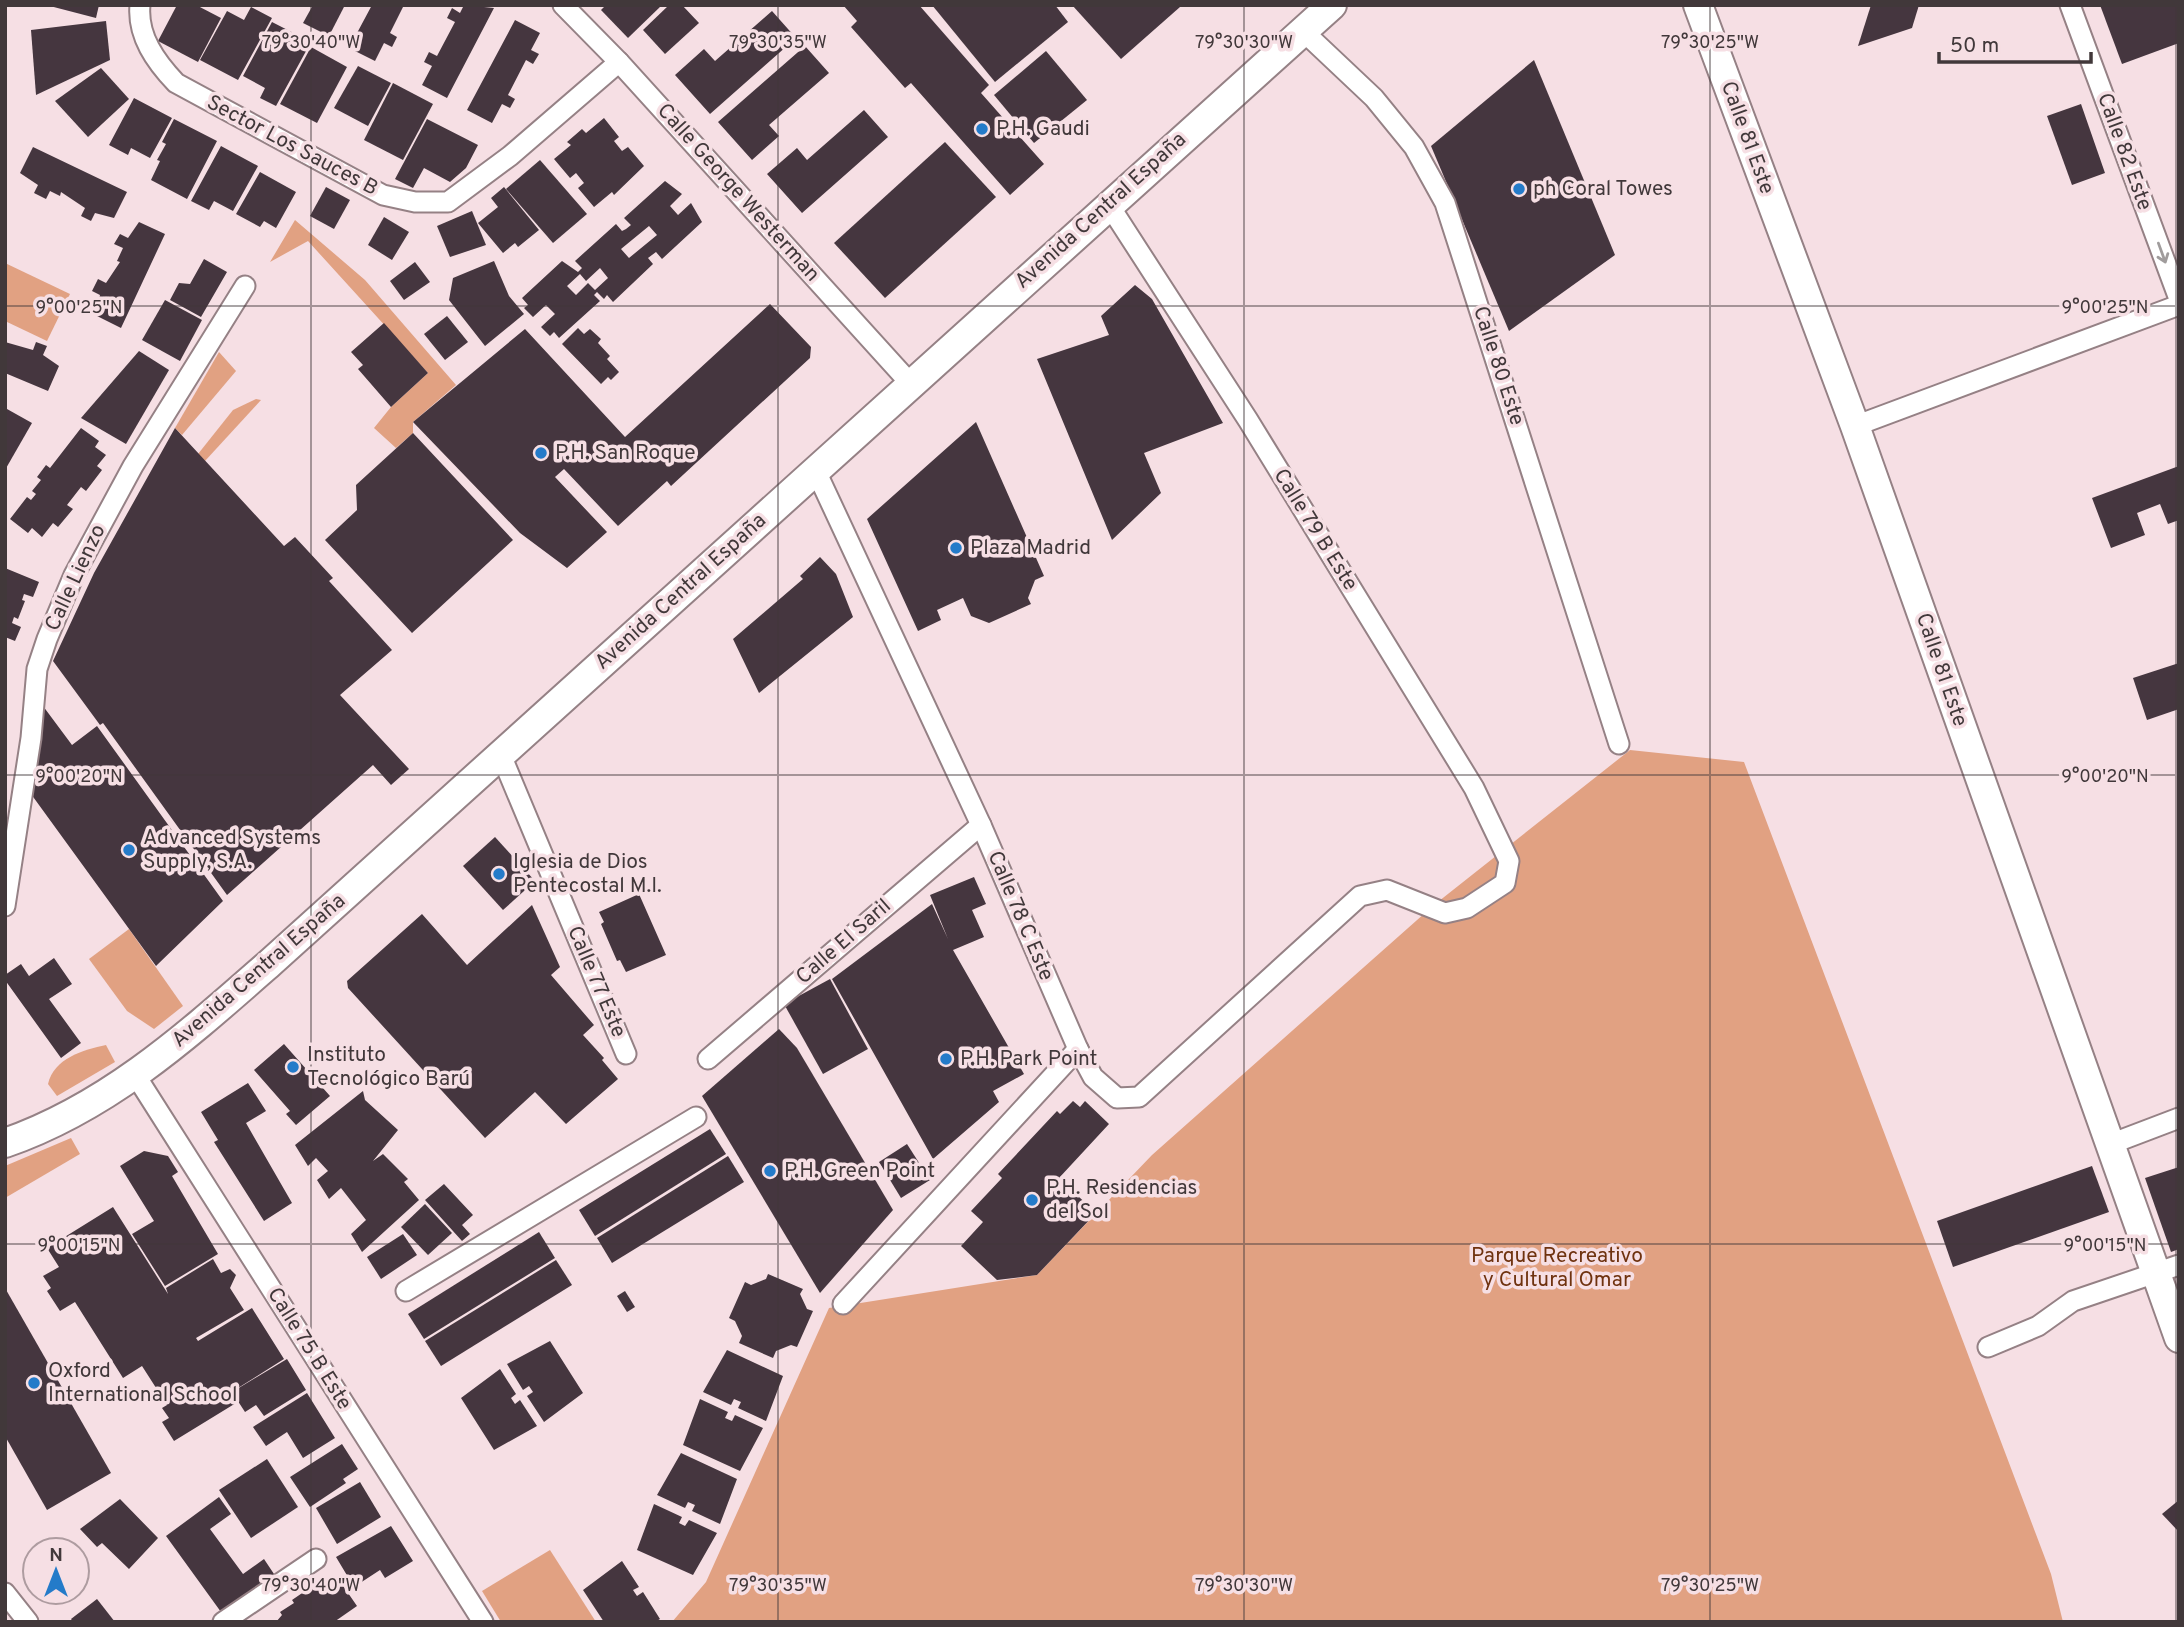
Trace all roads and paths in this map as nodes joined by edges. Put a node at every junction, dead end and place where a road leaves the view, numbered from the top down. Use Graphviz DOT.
graph roads {
  1 [pos="140,5"];
  2 [pos="563,5"];
  3 [pos="1332,5"];
  4 [pos="1698,5"];
  5 [pos="2070,5"];
  6 [pos="1303,31"];
  7 [pos="619,62"];
  8 [pos="1109,205"];
  9 [pos="245,286"];
  10 [pos="2179,299"];
  11 [pos="2179,305"];
  12 [pos="910,383"];
  13 [pos="1855,426"];
  14 [pos="815,469"];
  15 [pos="1619,744"];
  16 [pos="501,755"];
  17 [pos="981,825"];
  18 [pos="1509,861"];
  19 [pos="5,906"];
  20 [pos="1078,1049"];
  21 [pos="626,1054"];
  22 [pos="708,1059"];
  23 [pos="136,1076"];
  24 [pos="696,1117"];
  25 [pos="2179,1118"];
  26 [pos="5,1143"];
  27 [pos="2108,1145"];
  28 [pos="2167,1269"];
  29 [pos="406,1291"];
  30 [pos="843,1304"];
  31 [pos="2179,1338"];
  32 [pos="1988,1347"];
  33 [pos="316,1559"];
  34 [pos="5,1593"];
  35 [pos="28,1622"];
  36 [pos="223,1622"];
  37 [pos="483,1622"];
  1 -- 7 [label="street, Sector Los Sauces B"];
  2 -- 7 [label="street, Calle George Westerman"];
  3 -- 6 [label="main road, Avenida Central España"];
  4 -- 13 [label="main road, Calle 81 Este"];
  5 -- 10 [label="street, Calle 82 Este, one-way"];
  6 -- 8 [label="main road, Avenida Central España"];
  6 -- 15 [label="street, Calle 80 Este"];
  7 -- 12 [label="street, Calle George Westerman"];
  8 -- 12 [label="main road, Avenida Central España"];
  8 -- 18 [label="street, Calle 79 B Este"];
  9 -- 19 [label="street, Calle Lienzo"];
  11 -- 13 [label="street"];
  12 -- 14 [label="main road, Avenida Central España"];
  13 -- 27 [label="main road, Calle 81 Este"];
  14 -- 16 [label="main road, Avenida Central España"];
  14 -- 17 [label="street, Calle 78 C Este"];
  16 -- 21 [label="street, Calle 77 Este"];
  16 -- 23 [label="main road, Avenida Central España"];
  17 -- 20 [label="street, Calle 78 C Este"];
  17 -- 22 [label="street, Calle El Saril"];
  18 -- 20 [label="street, Calle 78 C Este"];
  20 -- 30 [label="street"];
  23 -- 26 [label="main road, Avenida Central España"];
  23 -- 37 [label="street, Calle 75 B Este"];
  24 -- 29 [label="street"];
  25 -- 27 [label="street"];
  27 -- 28 [label="main road, Calle 81 Este"];
  28 -- 31 [label="main road, Calle 81 Este"];
  28 -- 32 [label="street"];
  33 -- 36 [label="street"];
  34 -- 35 [label="street"];
}
